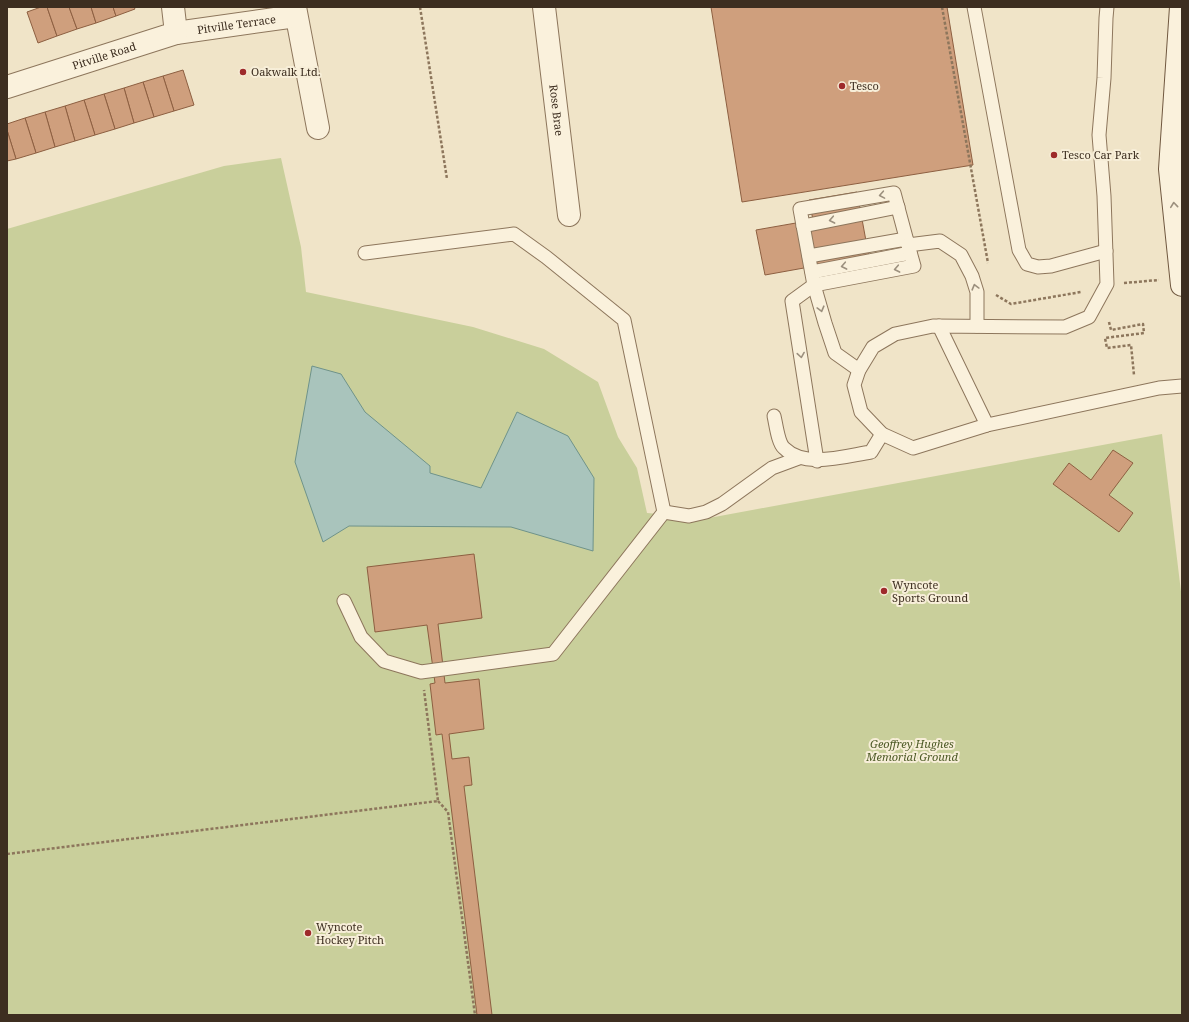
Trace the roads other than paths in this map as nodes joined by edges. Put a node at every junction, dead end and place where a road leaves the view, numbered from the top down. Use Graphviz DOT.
graph roads {
  1 [pos="172,7"];
  2 [pos="544,7"];
  3 [pos="974,7"];
  4 [pos="1107,7"];
  5 [pos="1181,7"];
  6 [pos="296,12"];
  7 [pos="176,34"];
  8 [pos="7,87"];
  9 [pos="318,128"];
  10 [pos="569,214"];
  11 [pos="908,246"];
  12 [pos="1106,251"];
  13 [pos="365,253"];
  14 [pos="808,256"];
  15 [pos="812,272"];
  16 [pos="1182,285"];
  17 [pos="814,286"];
  18 [pos="939,326"];
  19 [pos="977,326"];
  20 [pos="859,370"];
  21 [pos="1182,386"];
  22 [pos="774,416"];
  23 [pos="987,425"];
  24 [pos="882,434"];
  25 [pos="799,458"];
  26 [pos="818,461"];
  27 [pos="664,512"];
  28 [pos="344,601"];
  1 -- 7 [label="street"];
  2 -- 10 [label="street, Rose Brae"];
  3 -- 12 [label="lane"];
  4 -- 12 [label="lane"];
  16 -- 5 [label="street, one-way"];
  6 -- 7 [label="street, Pitville Terrace"];
  6 -- 9 [label="street"];
  7 -- 8 [label="street, Pitville Road"];
  11 -- 14 [label="lane"];
  11 -- 14 [label="lane, one-way"];
  11 -- 15 [label="lane, one-way"];
  11 -- 17 [label="lane, one-way"];
  19 -- 11 [label="lane, one-way"];
  12 -- 19 [label="lane"];
  13 -- 27 [label="lane"];
  14 -- 15 [label="lane"];
  15 -- 17 [label="lane"];
  17 -- 20 [label="lane, one-way"];
  17 -- 26 [label="lane, one-way"];
  18 -- 19 [label="lane"];
  18 -- 20 [label="lane"];
  18 -- 23 [label="lane"];
  20 -- 24 [label="lane"];
  21 -- 23 [label="lane"];
  22 -- 25 [label="lane"];
  23 -- 24 [label="lane"];
  24 -- 26 [label="lane"];
  25 -- 26 [label="lane"];
  25 -- 27 [label="lane"];
  27 -- 28 [label="lane"];
}
